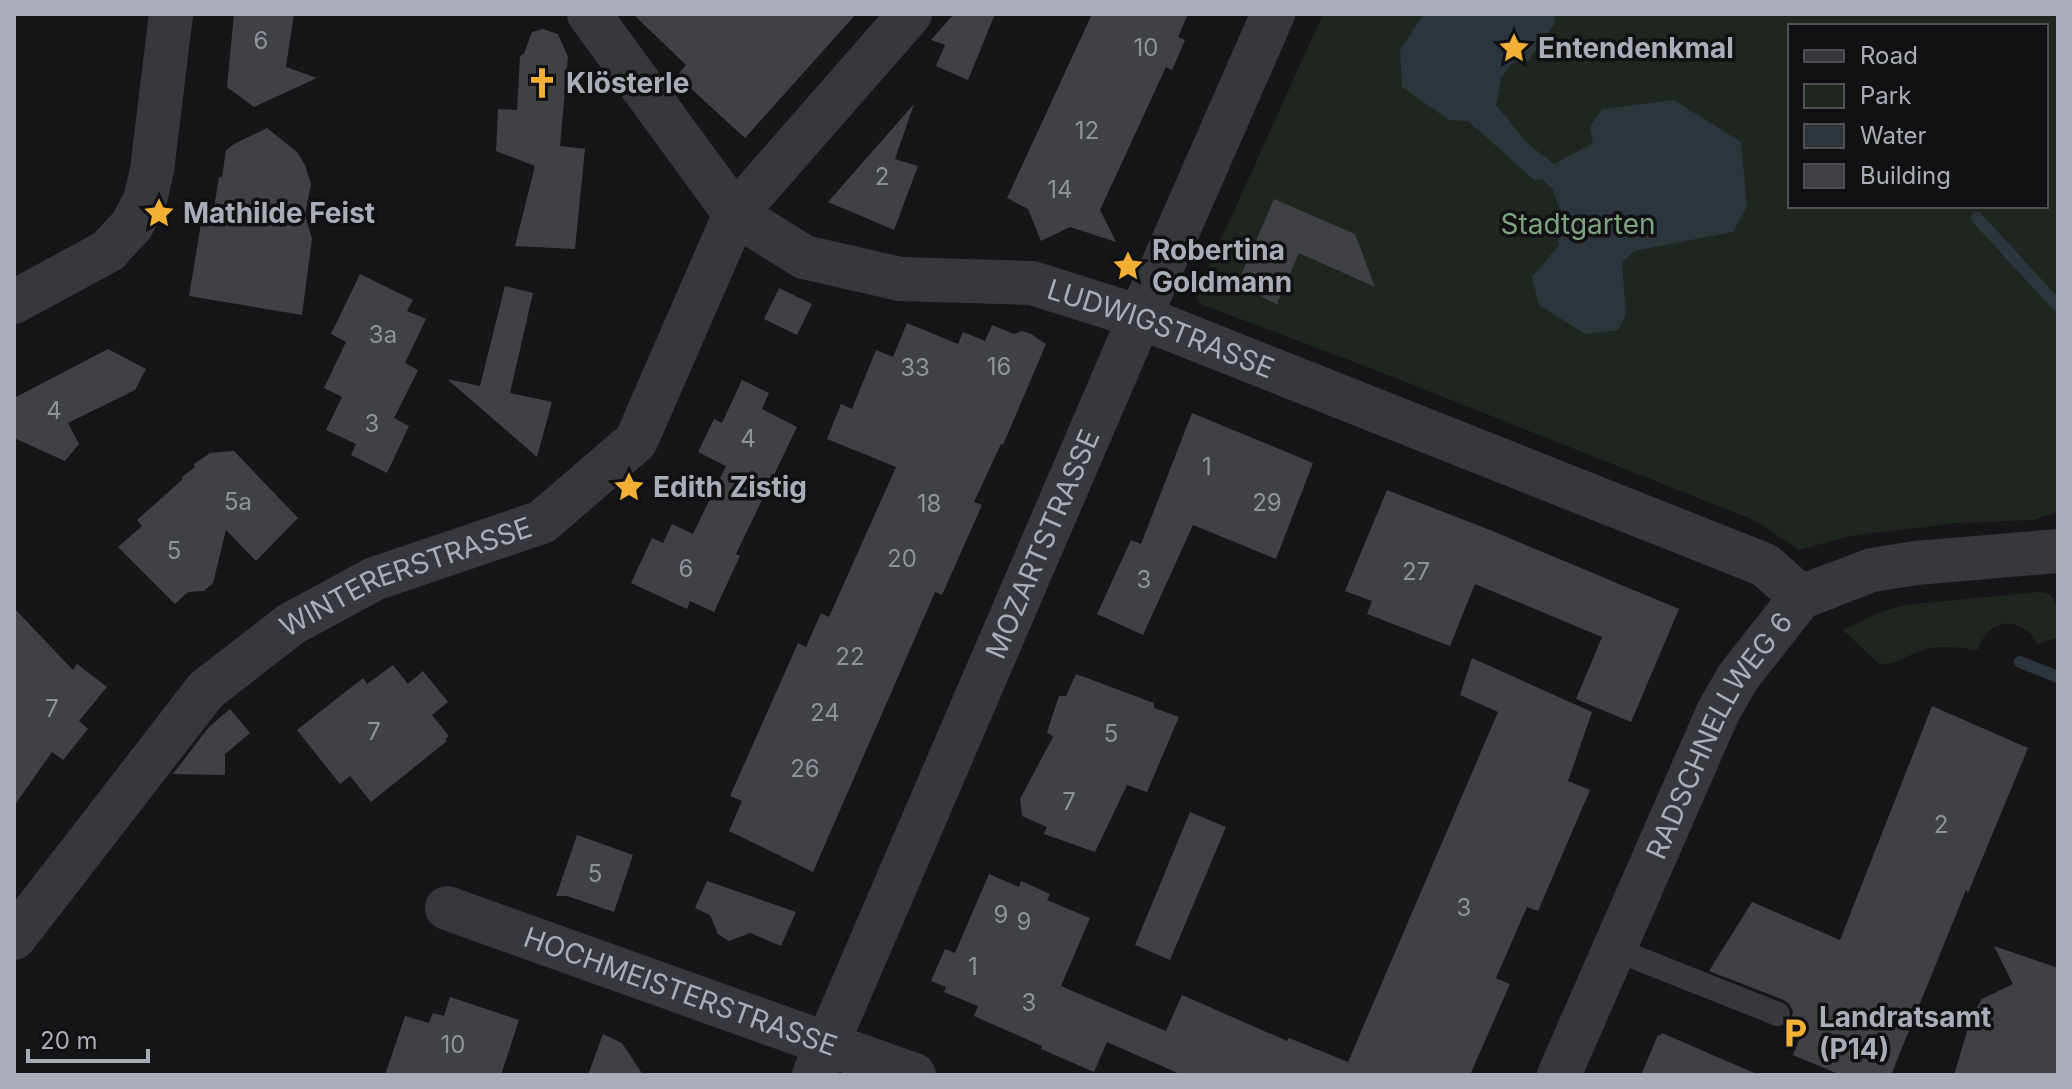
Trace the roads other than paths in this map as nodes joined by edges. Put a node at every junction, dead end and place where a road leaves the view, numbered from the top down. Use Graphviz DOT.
graph roads {
  1 [pos="171,14"];
  2 [pos="589,14"];
  3 [pos="910,14"];
  4 [pos="1273,14"];
  5 [pos="735,214"];
  6 [pos="14,302"];
  7 [pos="1140,317"];
  8 [pos="2058,551"];
  9 [pos="1801,597"];
  10 [pos="447,908"];
  11 [pos="14,938"];
  12 [pos="1607,967"];
  13 [pos="1775,1022"];
  14 [pos="821,1060"];
  15 [pos="914,1075"];
  16 [pos="1559,1075"];
  1 -- 6 [label="street"];
  2 -- 5 [label="street, LUDWIGSTRASSE"];
  3 -- 5 [label="street, WINTERERSTRASSE"];
  4 -- 7 [label="street, MOZARTSTRASSE"];
  5 -- 7 [label="street, LUDWIGSTRASSE"];
  5 -- 11 [label="street, WINTERERSTRASSE"];
  7 -- 9 [label="street, LUDWIGSTRASSE"];
  7 -- 14 [label="street, MOZARTSTRASSE"];
  8 -- 9 [label="street, RADSCHNELLWEG 6"];
  9 -- 12 [label="street, RADSCHNELLWEG 6"];
  10 -- 14 [label="street, HOCHMEISTERSTRASSE"];
  12 -- 13 [label="lane"];
  12 -- 16 [label="street, RADSCHNELLWEG 6"];
  14 -- 15 [label="street, HOCHMEISTERSTRASSE"];
}
